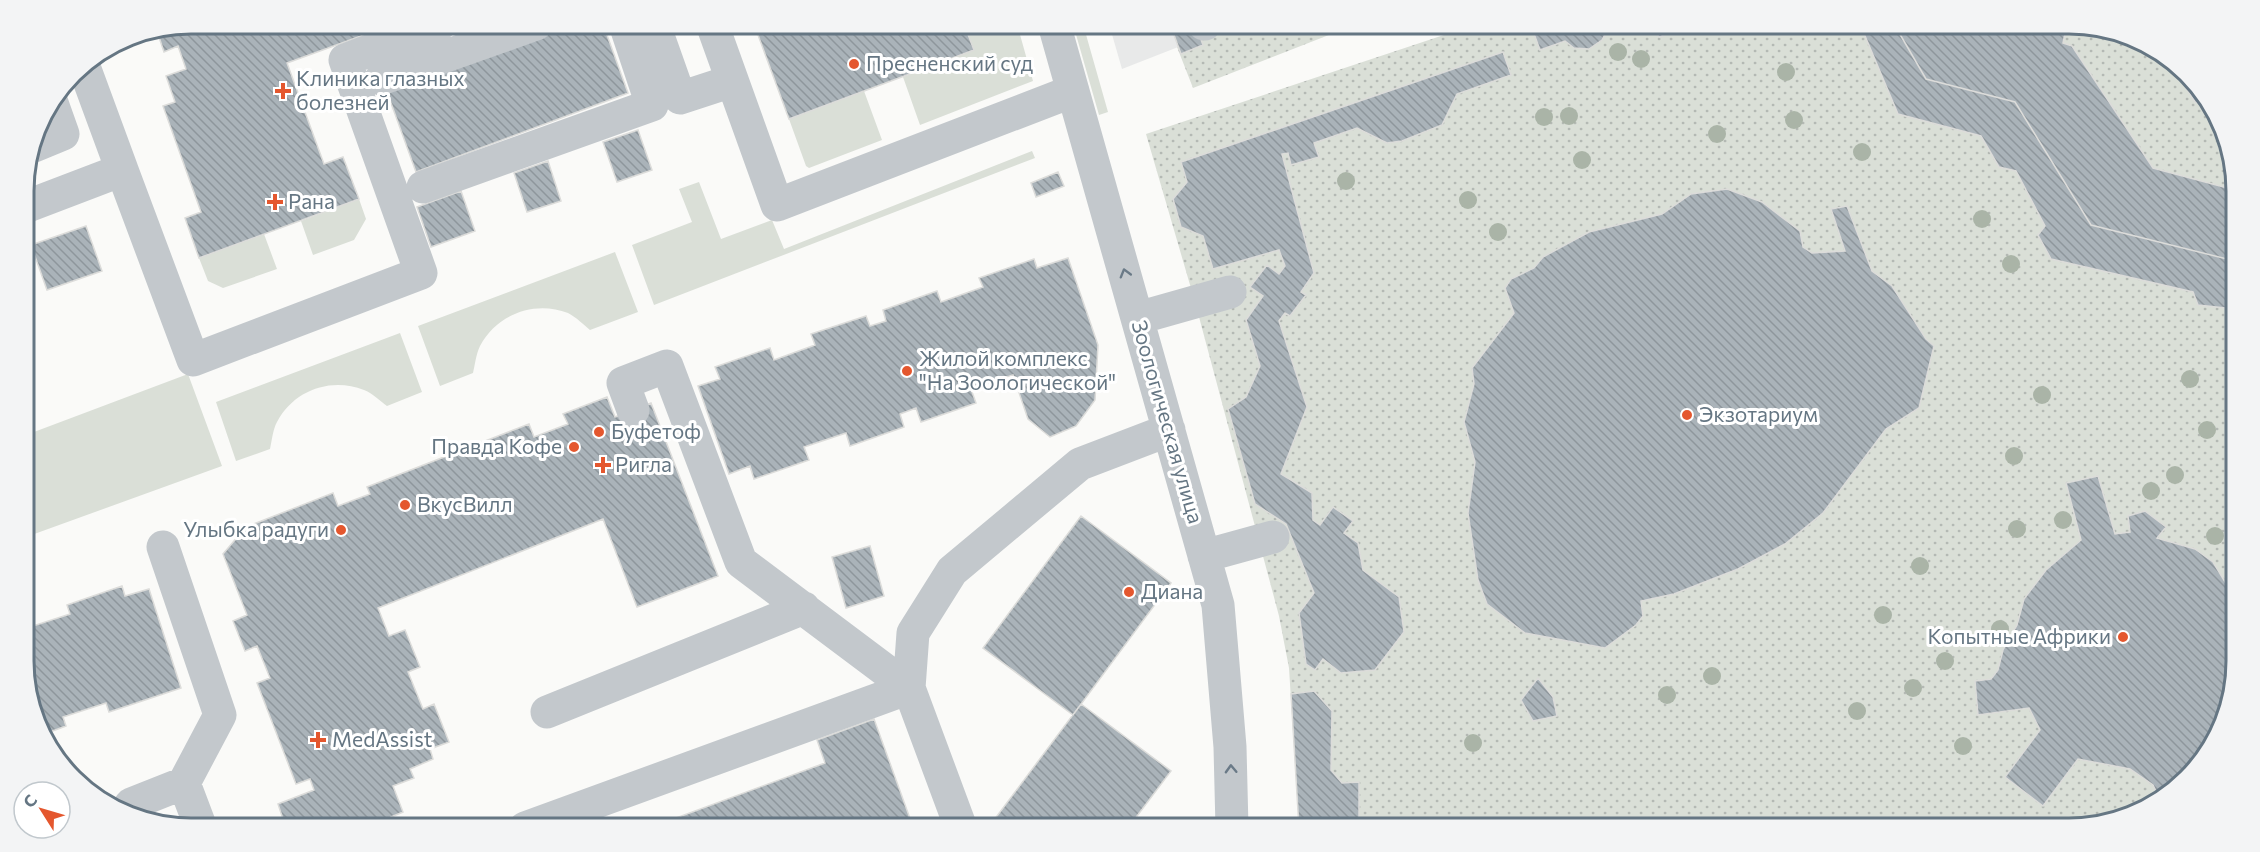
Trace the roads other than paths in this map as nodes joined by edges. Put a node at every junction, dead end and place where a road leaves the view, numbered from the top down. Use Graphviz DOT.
graph roads {
  1 [pos="405,34"];
  2 [pos="508,34"];
  3 [pos="628,34"];
  4 [pos="657,34"];
  5 [pos="716,34"];
  6 [pos="1057,34"];
  7 [pos="87,74"];
  8 [pos="381,79"];
  9 [pos="732,81"];
  10 [pos="1073,91"];
  11 [pos="55,112"];
  12 [pos="43,142"];
  13 [pos="122,170"];
  14 [pos="423,187"];
  15 [pos="35,203"];
  16 [pos="1230,292"];
  17 [pos="1138,318"];
  18 [pos="633,410"];
  19 [pos="1169,430"];
  20 [pos="1273,537"];
  21 [pos="163,547"];
  22 [pos="1204,556"];
  23 [pos="804,608"];
  24 [pos="909,688"];
  25 [pos="547,712"];
  26 [pos="184,783"];
  27 [pos="131,805"];
  28 [pos="1232,817"];
  29 [pos="197,818"];
  30 [pos="553,818"];
  31 [pos="958,818"];
  1 -- 13 [label="street"];
  2 -- 8 [label="street"];
  3 -- 14 [label="street"];
  4 -- 9 [label="street"];
  5 -- 9 [label="street"];
  6 -- 10 [label="street, Зоологическая улица"];
  7 -- 13 [label="street"];
  9 -- 10 [label="street"];
  17 -- 10 [label="street, Зоологическая улица, one-way"];
  11 -- 12 [label="street"];
  13 -- 15 [label="street"];
  16 -- 17 [label="street"];
  17 -- 19 [label="street, Зоологическая улица"];
  18 -- 23 [label="street"];
  19 -- 22 [label="street, Зоологическая улица"];
  19 -- 24 [label="street"];
  20 -- 22 [label="street"];
  21 -- 26 [label="street"];
  28 -- 22 [label="street, Зоологическая улица, one-way"];
  23 -- 24 [label="street"];
  23 -- 25 [label="street"];
  24 -- 30 [label="street"];
  24 -- 31 [label="street"];
  26 -- 27 [label="street"];
  26 -- 29 [label="street"];
}
